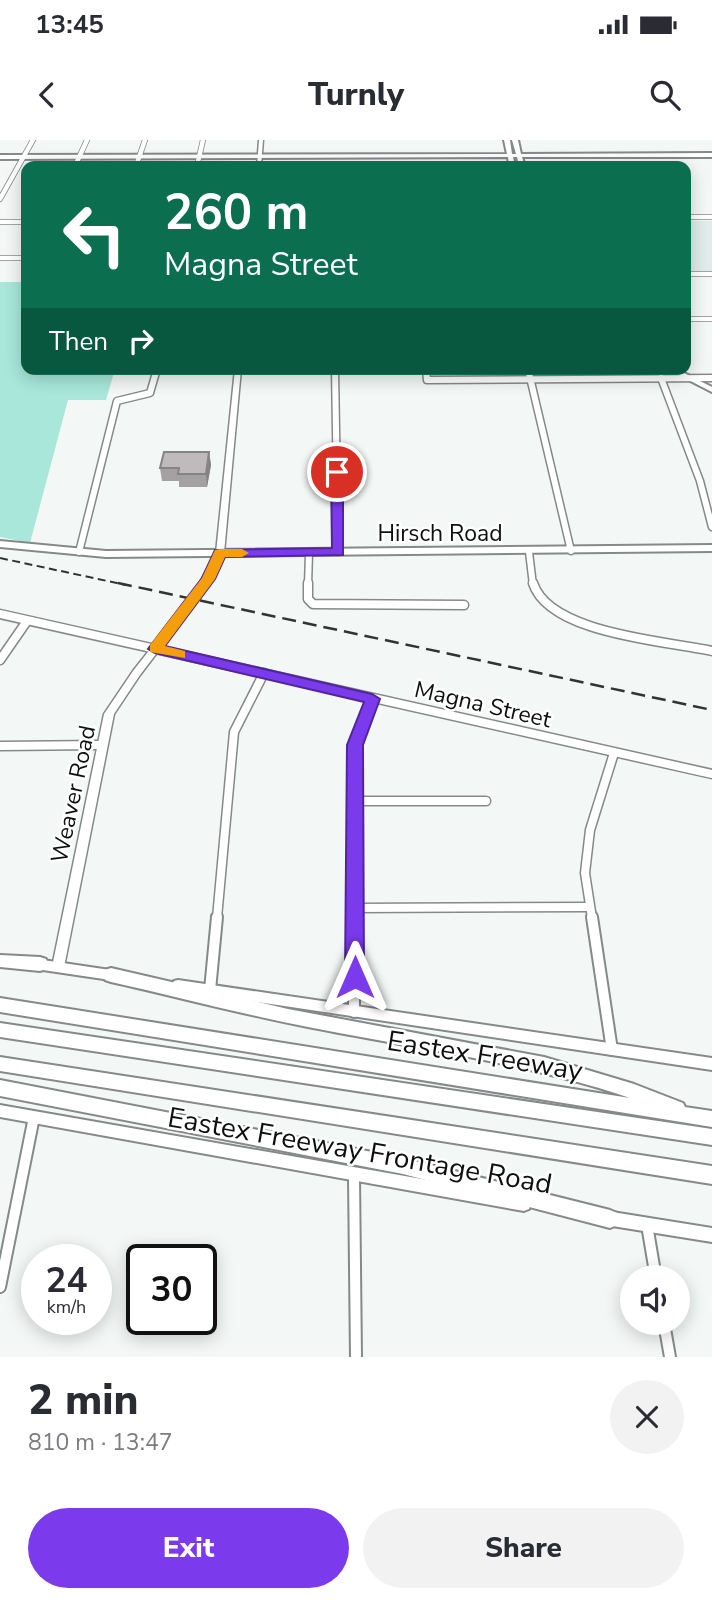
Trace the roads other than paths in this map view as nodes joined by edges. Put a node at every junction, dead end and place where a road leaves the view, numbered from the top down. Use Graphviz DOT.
graph roads {
  1 [pos="33,140"];
  2 [pos="87,140"];
  3 [pos="145,140"];
  4 [pos="203,140"];
  5 [pos="261,140"];
  6 [pos="507,140"];
  7 [pos="515,140"];
  8 [pos="510,154"];
  9 [pos="519,154"];
  10 [pos="712,154"];
  11 [pos="80,155"];
  12 [pos="140,155"];
  13 [pos="200,155"];
  14 [pos="260,155"];
  15 [pos="0,156"];
  16 [pos="25,156"];
  17 [pos="22,161"];
  18 [pos="77,161"];
  19 [pos="138,161"];
  20 [pos="198,161"];
  21 [pos="259,161"];
  22 [pos="511,161"];
  23 [pos="521,161"];
  24 [pos="21,163"];
  25 [pos="0,199"];
  26 [pos="691,217"];
  27 [pos="712,217"];
  28 [pos="0,222"];
  29 [pos="21,222"];
  30 [pos="0,258"];
  31 [pos="21,258"];
  32 [pos="691,274"];
  33 [pos="712,274"];
  34 [pos="691,319"];
  35 [pos="712,319"];
  36 [pos="155,375"];
  37 [pos="237,375"];
  38 [pos="335,375"];
  39 [pos="427,375"];
  40 [pos="530,375"];
  41 [pos="681,375"];
  42 [pos="661,378"];
  43 [pos="712,378"];
  44 [pos="531,379"];
  45 [pos="689,379"];
  46 [pos="712,390"];
  47 [pos="712,527"];
  48 [pos="0,544"];
  49 [pos="712,548"];
  50 [pos="571,551"];
  51 [pos="79,552"];
  52 [pos="338,552"];
  53 [pos="529,552"];
  54 [pos="220,553"];
  55 [pos="309,553"];
  56 [pos="464,605"];
  57 [pos="0,614"];
  58 [pos="27,621"];
  59 [pos="155,649"];
  60 [pos="712,651"];
  61 [pos="0,660"];
  62 [pos="264,673"];
  63 [pos="372,699"];
  64 [pos="0,746"];
  65 [pos="101,746"];
  66 [pos="614,752"];
  67 [pos="712,774"];
  68 [pos="354,801"];
  69 [pos="486,801"];
  70 [pos="589,907"];
  71 [pos="354,908"];
  72 [pos="0,960"];
  73 [pos="40,964"];
  74 [pos="58,967"];
  75 [pos="111,975"];
  76 [pos="210,989"];
  77 [pos="0,1004"];
  78 [pos="354,1012"];
  79 [pos="0,1030"];
  80 [pos="612,1051"];
  81 [pos="0,1064"];
  82 [pos="712,1065"];
  83 [pos="0,1088"];
  84 [pos="0,1111"];
  85 [pos="34,1117"];
  86 [pos="703,1118"];
  87 [pos="712,1138"];
  88 [pos="712,1175"];
  89 [pos="354,1176"];
  90 [pos="610,1219"];
  91 [pos="647,1225"];
  92 [pos="712,1235"];
  93 [pos="654,1265"];
  94 [pos="0,1287"];
  95 [pos="666,1335"];
  96 [pos="356,1357"];
  97 [pos="670,1357"];
  1 -- 16 [label="street"];
  2 -- 11 [label="street"];
  3 -- 12 [label="street"];
  4 -- 13 [label="street"];
  5 -- 14 [label="street"];
  6 -- 8 [label="main road"];
  7 -- 9 [label="main road"];
  8 -- 9 [label="main road"];
  8 -- 14 [label="main road"];
  8 -- 22 [label="main road"];
  9 -- 10 [label="main road"];
  9 -- 23 [label="main road"];
  11 -- 12 [label="main road"];
  11 -- 16 [label="main road"];
  11 -- 18 [label="street"];
  12 -- 13 [label="main road"];
  12 -- 19 [label="street"];
  13 -- 14 [label="main road"];
  13 -- 20 [label="street"];
  14 -- 21 [label="street"];
  15 -- 16 [label="main road"];
  16 -- 17 [label="street"];
  24 -- 25 [label="street"];
  26 -- 27 [label="street"];
  28 -- 29 [label="street"];
  30 -- 31 [label="street"];
  32 -- 33 [label="street"];
  34 -- 35 [label="street"];
  36 -- 51 [label="street"];
  37 -- 54 [label="street, Weaver Road"];
  38 -- 52 [label="street"];
  39 -- 44 [label="street"];
  40 -- 44 [label="street"];
  41 -- 45 [label="main road"];
  42 -- 44 [label="street"];
  42 -- 45 [label="street"];
  42 -- 47 [label="street"];
  43 -- 45 [label="street"];
  44 -- 50 [label="street"];
  45 -- 46 [label="main road"];
  48 -- 51 [label="main road, Hirsch Road"];
  49 -- 50 [label="main road, Hirsch Road"];
  50 -- 53 [label="main road, Hirsch Road"];
  51 -- 54 [label="main road, Hirsch Road"];
  52 -- 53 [label="main road, Hirsch Road"];
  52 -- 55 [label="main road, Hirsch Road"];
  53 -- 60 [label="street"];
  54 -- 55 [label="main road, Hirsch Road"];
  54 -- 59 [label="street, Weaver Road"];
  55 -- 56 [label="street"];
  57 -- 58 [label="street, Magna Street"];
  58 -- 59 [label="street, Magna Street"];
  58 -- 61 [label="street"];
  59 -- 62 [label="street, Magna Street"];
  59 -- 65 [label="street, Weaver Road"];
  62 -- 63 [label="street, Magna Street"];
  62 -- 76 [label="street"];
  63 -- 66 [label="street, Magna Street"];
  63 -- 68 [label="street"];
  64 -- 65 [label="street"];
  65 -- 74 [label="street, Weaver Road"];
  66 -- 67 [label="street, Magna Street"];
  66 -- 70 [label="street"];
  68 -- 69 [label="street"];
  68 -- 71 [label="street"];
  70 -- 71 [label="street"];
  70 -- 80 [label="street"];
  71 -- 78 [label="street"];
  72 -- 73 [label="highway"];
  73 -- 74 [label="main road"];
  74 -- 75 [label="main road"];
  75 -- 76 [label="main road"];
  75 -- 86 [label="highway"];
  76 -- 78 [label="main road"];
  77 -- 86 [label="highway, Eastex Freeway"];
  78 -- 80 [label="main road"];
  79 -- 87 [label="highway"];
  80 -- 82 [label="main road"];
  81 -- 88 [label="highway"];
  83 -- 90 [label="highway"];
  84 -- 85 [label="main road, Eastex Freeway Frontage Road"];
  85 -- 89 [label="main road, Eastex Freeway Frontage Road"];
  85 -- 94 [label="street"];
  89 -- 90 [label="main road, Eastex Freeway Frontage Road"];
  89 -- 96 [label="street"];
  90 -- 91 [label="main road, Eastex Freeway Frontage Road"];
  91 -- 92 [label="main road, Eastex Freeway Frontage Road"];
  91 -- 93 [label="street"];
  95 -- 97 [label="street"];
}
